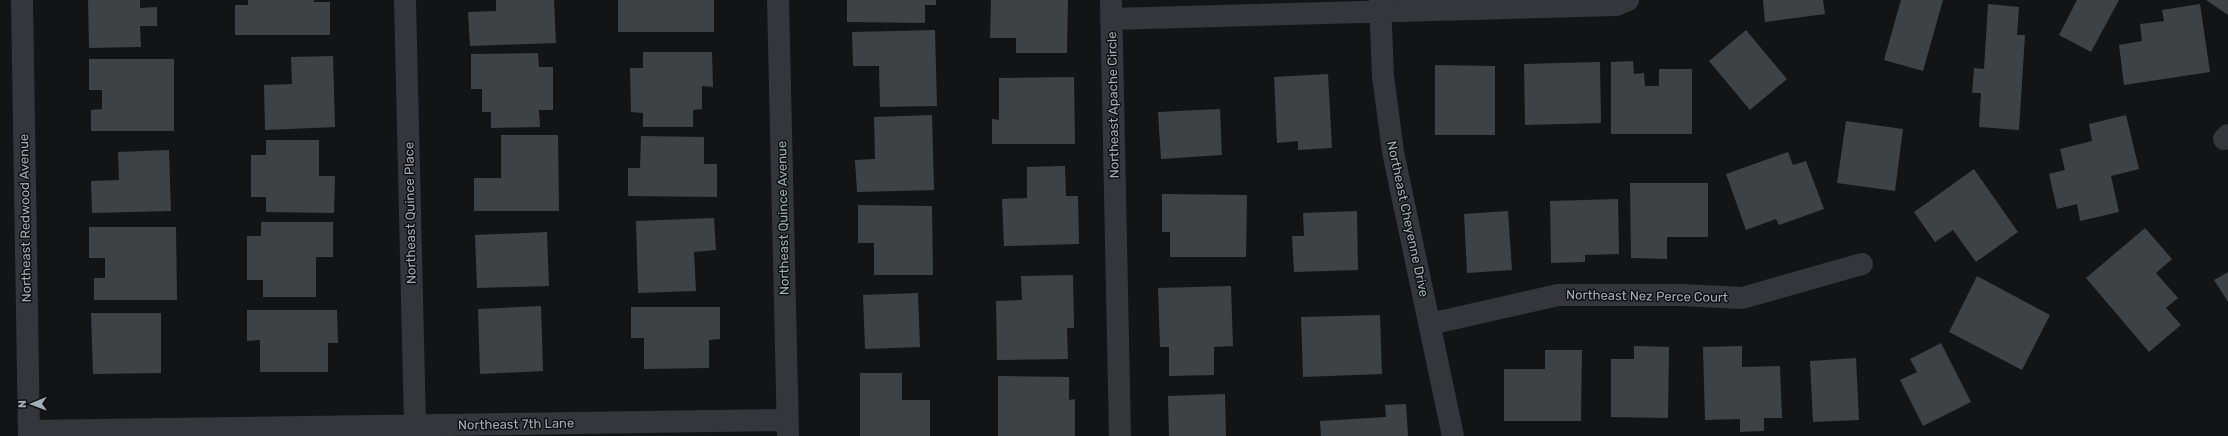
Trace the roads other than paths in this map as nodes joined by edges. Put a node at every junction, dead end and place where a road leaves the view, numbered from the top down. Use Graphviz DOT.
graph roads {
  1 [pos="22,0"];
  2 [pos="405,0"];
  3 [pos="778,0"];
  4 [pos="1628,0"];
  5 [pos="1380,6"];
  6 [pos="1111,10"];
  7 [pos="1862,264"];
  8 [pos="1430,324"];
  9 [pos="415,425"];
  10 [pos="788,428"];
  11 [pos="29,433"];
  12 [pos="1120,436"];
  13 [pos="1454,436"];
  1 -- 11 [label="street, Northeast Redwood Avenue"];
  2 -- 9 [label="street, Northeast Quince Place"];
  3 -- 10 [label="street, Northeast Quince Avenue"];
  4 -- 5 [label="street, Northeast Apache Circle"];
  5 -- 6 [label="street, Northeast Apache Circle"];
  5 -- 8 [label="street, Northeast Cheyenne Drive"];
  6 -- 12 [label="street, Northeast Apache Circle"];
  7 -- 8 [label="street, Northeast Nez Perce Court"];
  8 -- 13 [label="street, Northeast Cheyenne Drive"];
  9 -- 10 [label="street, Northeast 7th Lane"];
  9 -- 11 [label="street, Northeast 7th Lane"];
}
